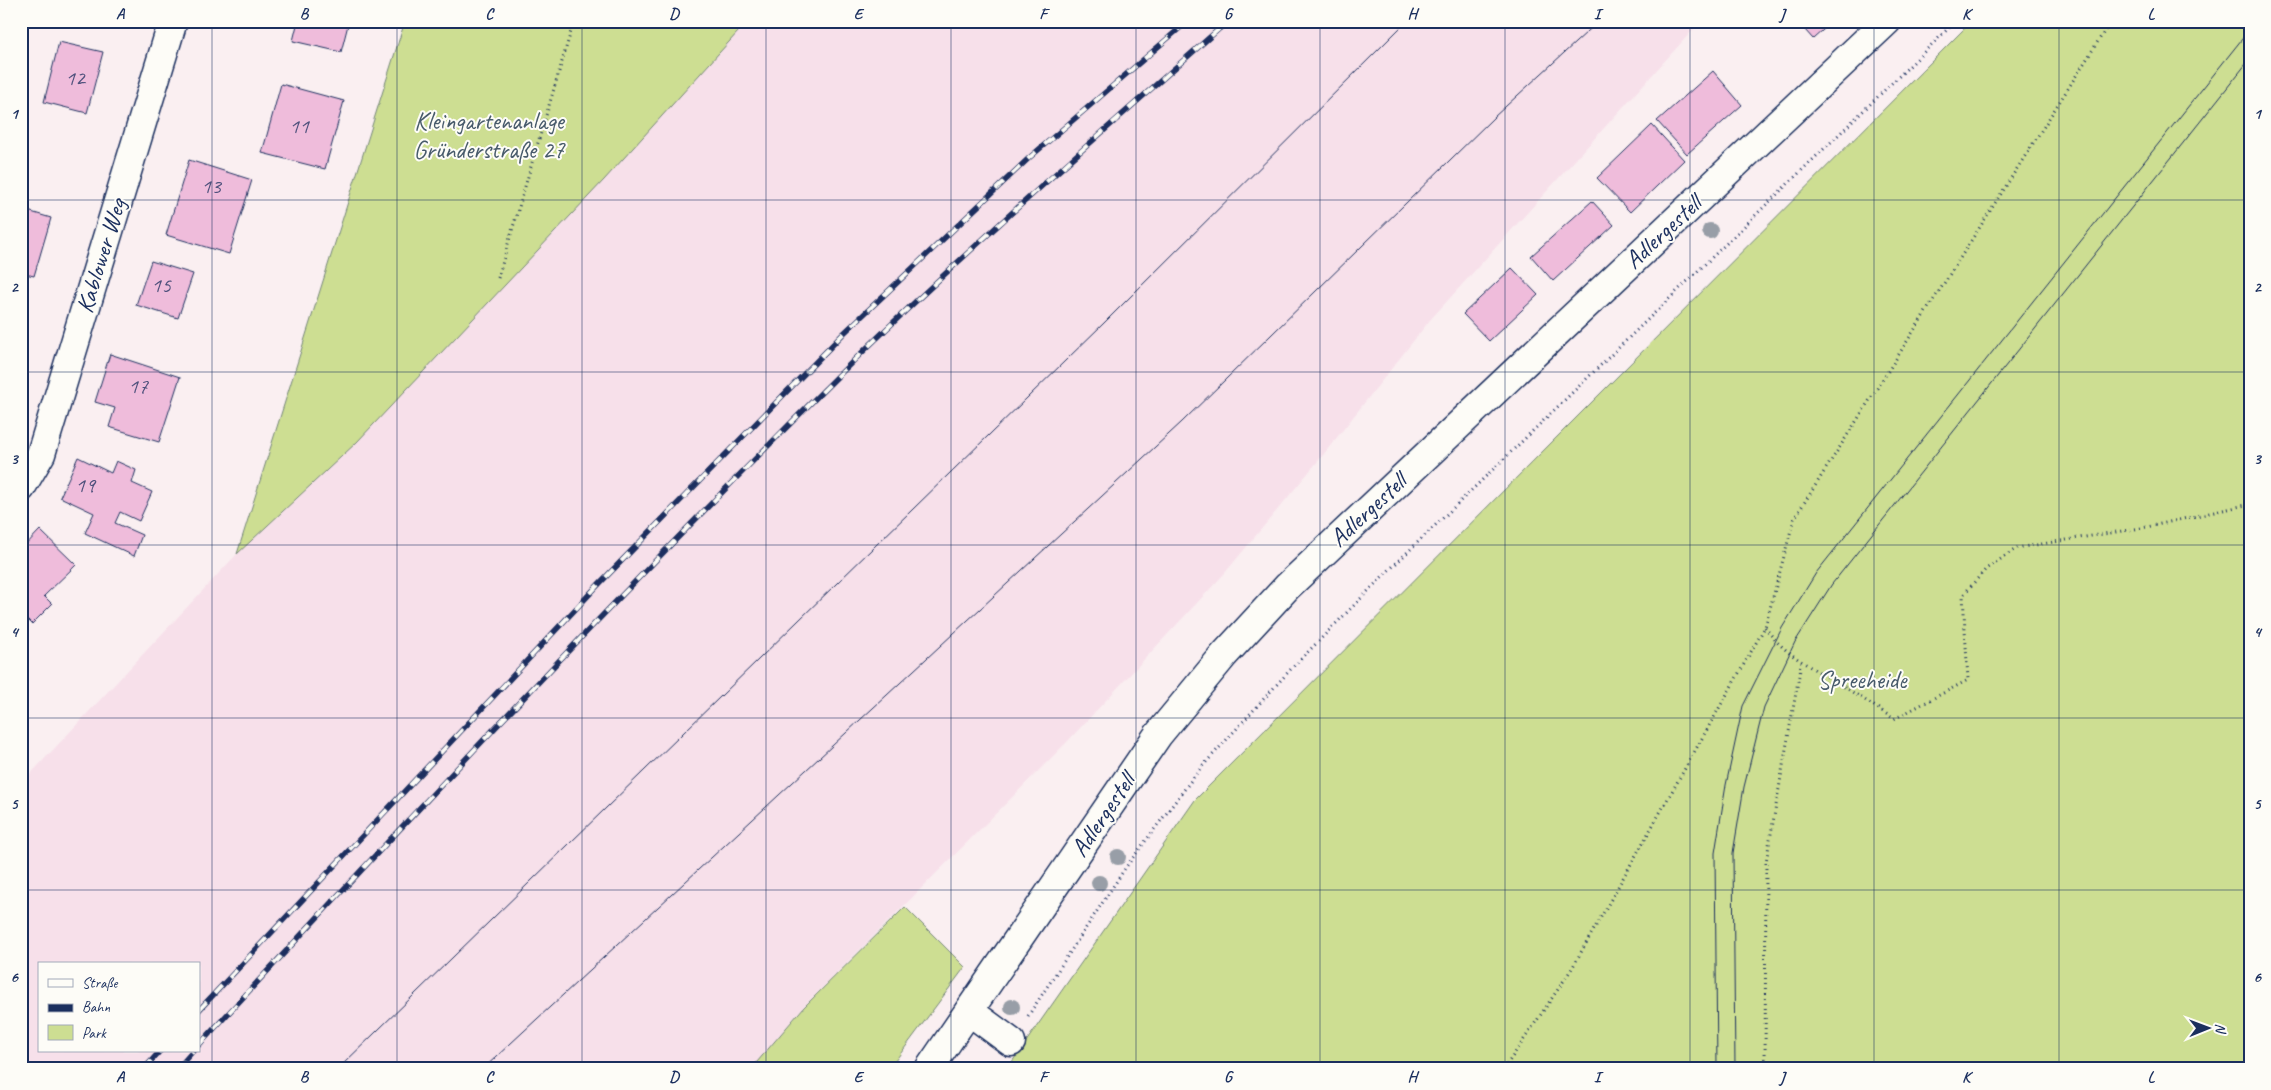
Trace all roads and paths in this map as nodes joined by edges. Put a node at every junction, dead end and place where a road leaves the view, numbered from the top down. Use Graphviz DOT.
graph roads {
  1 [pos="172,21"];
  2 [pos="574,21"];
  3 [pos="1887,21"];
  4 [pos="1956,21"];
  5 [pos="2111,21"];
  6 [pos="498,278"];
  7 [pos="21,488"];
  8 [pos="2250,504"];
  9 [pos="1765,627"];
  10 [pos="1801,664"];
  11 [pos="969,1011"];
  12 [pos="1011,1042"];
  13 [pos="929,1069"];
  14 [pos="1504,1069"];
  15 [pos="1765,1069"];
  1 -- 7 [label="main road, Kablower Weg"];
  2 -- 6 [label="path"];
  3 -- 11 [label="main road, Adlergestell"];
  4 -- 12 [label="path"];
  5 -- 9 [label="path"];
  8 -- 10 [label="path"];
  9 -- 10 [label="path"];
  9 -- 14 [label="path"];
  10 -- 15 [label="path"];
  11 -- 12 [label="main road"];
  11 -- 13 [label="main road, Adlergestell"];
}
